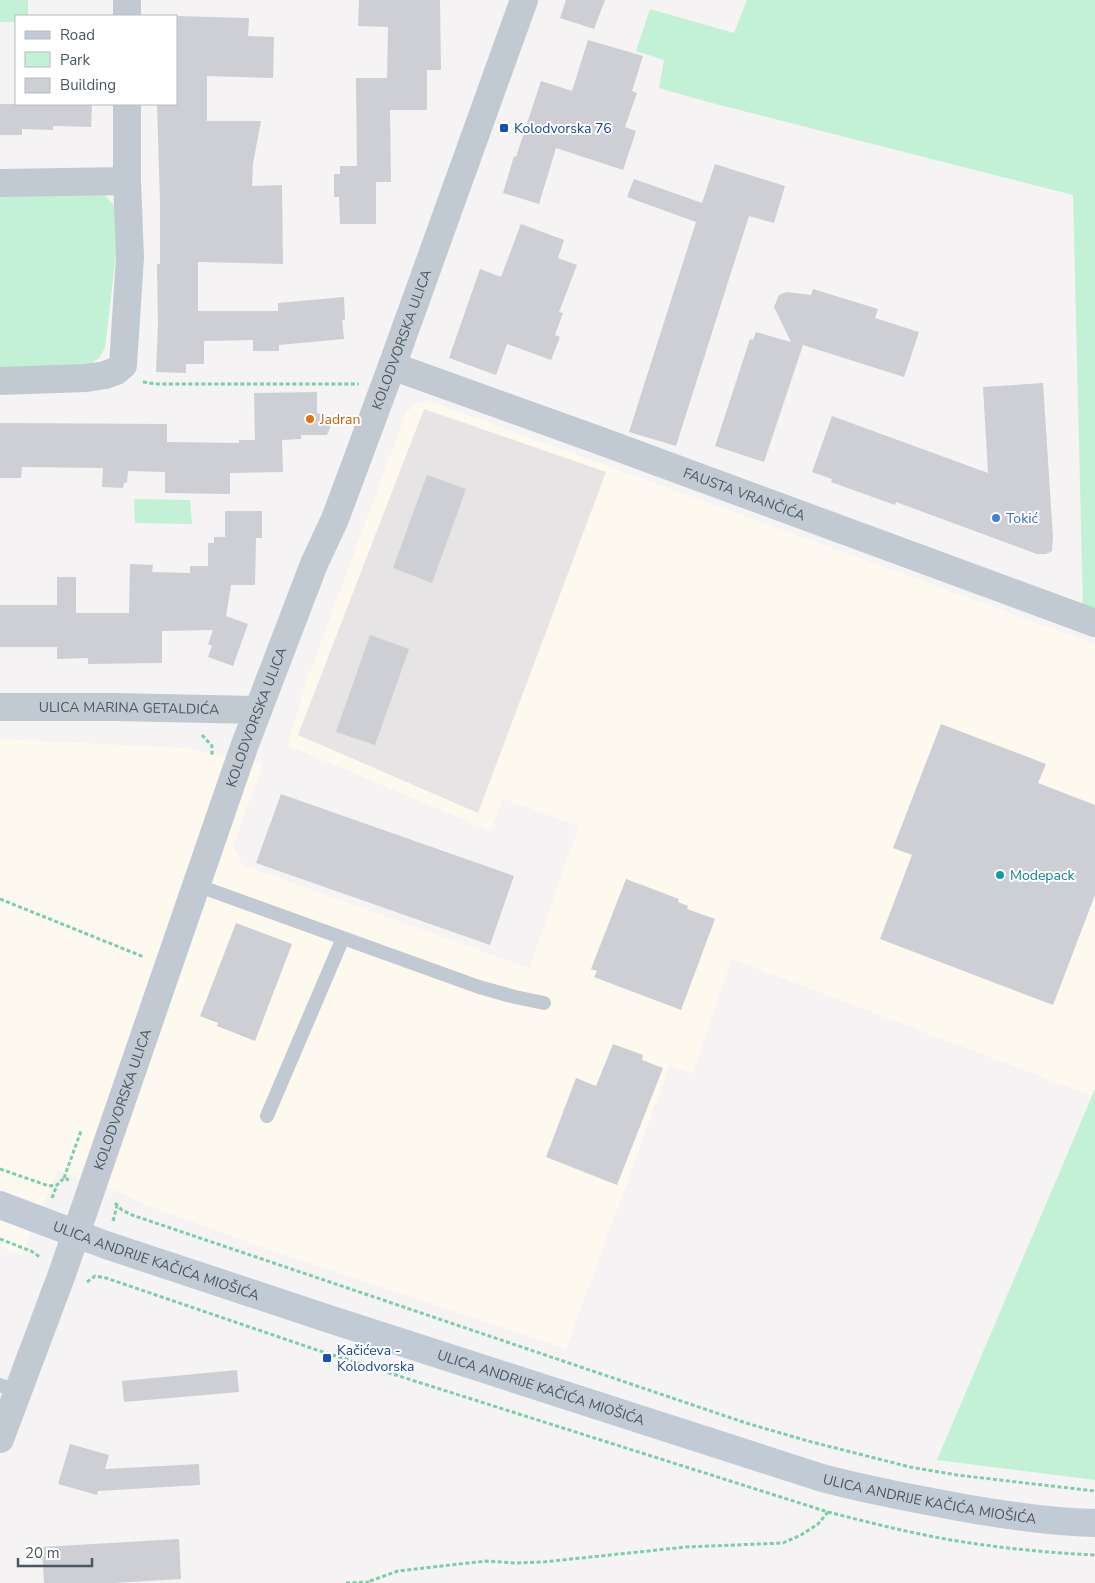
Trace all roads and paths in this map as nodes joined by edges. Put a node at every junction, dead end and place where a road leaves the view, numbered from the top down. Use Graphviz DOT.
graph roads {
  1 [pos="127,0"];
  2 [pos="524,0"];
  3 [pos="127,15"];
  4 [pos="127,105"];
  5 [pos="127,181"];
  6 [pos="0,183"];
  7 [pos="123,365"];
  8 [pos="388,375"];
  9 [pos="0,381"];
  10 [pos="1095,623"];
  11 [pos="0,707"];
  12 [pos="258,710"];
  13 [pos="196,732"];
  14 [pos="213,758"];
  15 [pos="196,885"];
  16 [pos="0,899"];
  17 [pos="343,938"];
  18 [pos="147,949"];
  19 [pos="144,957"];
  20 [pos="141,965"];
  21 [pos="544,1003"];
  22 [pos="267,1116"];
  23 [pos="84,1124"];
  24 [pos="0,1169"];
  25 [pos="64,1178"];
  26 [pos="73,1181"];
  27 [pos="114,1201"];
  28 [pos="0,1205"];
  29 [pos="75,1234"];
  30 [pos="0,1239"];
  31 [pos="41,1265"];
  32 [pos="9,1388"];
  33 [pos="0,1439"];
  34 [pos="1095,1491"];
  35 [pos="828,1512"];
  36 [pos="1095,1523"];
  37 [pos="370,1582"];
  38 [pos="346,1583"];
  1 -- 3 [label="street"];
  2 -- 8 [label="street, KOLODVORSKA ULICA"];
  4 -- 5 [label="street"];
  5 -- 6 [label="street"];
  5 -- 7 [label="street"];
  7 -- 8 [label="path"];
  7 -- 9 [label="street"];
  8 -- 10 [label="street, FAUSTA VRANČIĆA"];
  8 -- 12 [label="street, KOLODVORSKA ULICA"];
  11 -- 12 [label="street, ULICA MARINA GETALDIĆA"];
  12 -- 15 [label="street, KOLODVORSKA ULICA"];
  13 -- 14 [label="path"];
  15 -- 17 [label="lane"];
  15 -- 29 [label="street, KOLODVORSKA ULICA"];
  16 -- 19 [label="path"];
  17 -- 21 [label="lane"];
  17 -- 22 [label="lane"];
  18 -- 19 [label="path"];
  19 -- 20 [label="path"];
  23 -- 25 [label="path"];
  24 -- 25 [label="path"];
  25 -- 26 [label="path"];
  27 -- 34 [label="path"];
  28 -- 29 [label="main road, ULICA ANDRIJE KAČIĆA MIOŠIĆA"];
  29 -- 32 [label="street, KOLODVORSKA ULICA"];
  29 -- 36 [label="main road, ULICA ANDRIJE KAČIĆA MIOŠIĆA"];
  30 -- 31 [label="path"];
  32 -- 33 [label="street, KOLODVORSKA ULICA"];
  35 -- 37 [label="path"];
  37 -- 38 [label="path"];
}
